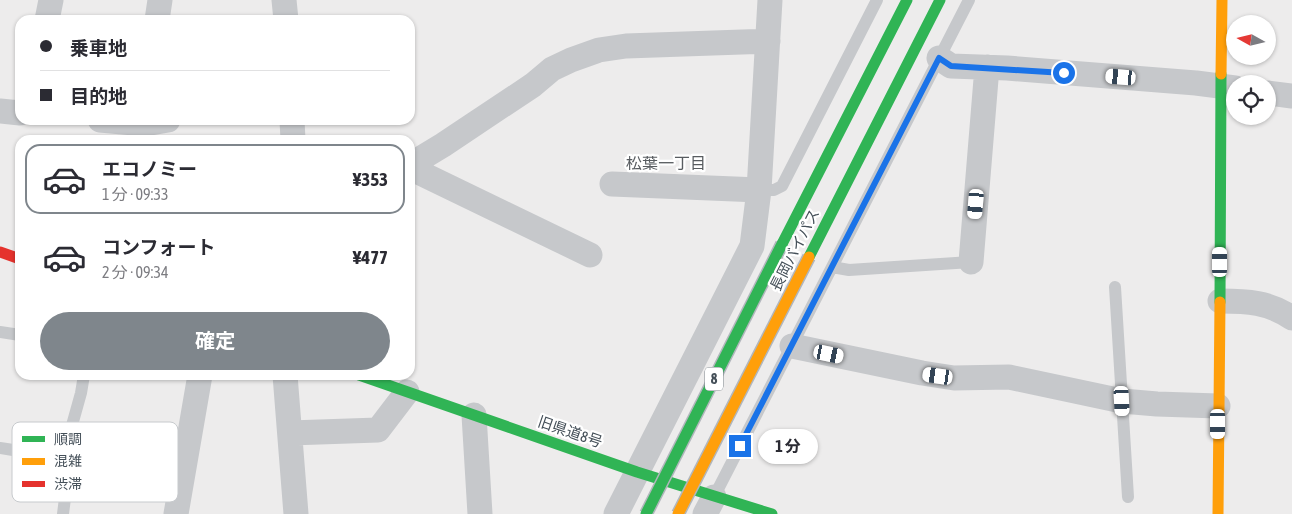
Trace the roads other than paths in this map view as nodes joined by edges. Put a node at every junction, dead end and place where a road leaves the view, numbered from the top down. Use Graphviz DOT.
graph roads {
  1 [pos="160,0"];
  2 [pos="284,0"];
  3 [pos="770,0"];
  4 [pos="877,0"];
  5 [pos="907,0"];
  6 [pos="940,0"];
  7 [pos="969,0"];
  8 [pos="1222,0"];
  9 [pos="158,15"];
  10 [pos="286,15"];
  11 [pos="768,42"];
  12 [pos="939,58"];
  13 [pos="987,67"];
  14 [pos="1227,75"];
  15 [pos="1226,87"];
  16 [pos="1276,93"];
  17 [pos="1292,96"];
  18 [pos="0,111"];
  19 [pos="15,112"];
  20 [pos="1227,125"];
  21 [pos="415,163"];
  22 [pos="415,168"];
  23 [pos="612,184"];
  24 [pos="758,190"];
  25 [pos="0,252"];
  26 [pos="590,254"];
  27 [pos="15,257"];
  28 [pos="971,262"];
  29 [pos="832,267"];
  30 [pos="1115,286"];
  31 [pos="1220,301"];
  32 [pos="1292,318"];
  33 [pos="0,332"];
  34 [pos="15,334"];
  35 [pos="792,346"];
  36 [pos="83,380"];
  37 [pos="199,380"];
  38 [pos="285,380"];
  39 [pos="373,380"];
  40 [pos="408,392"];
  41 [pos="1122,401"];
  42 [pos="1218,406"];
  43 [pos="474,416"];
  44 [pos="73,422"];
  45 [pos="290,433"];
  46 [pos="637,472"];
  47 [pos="1128,497"];
  48 [pos="710,505"];
  49 [pos="176,514"];
  50 [pos="296,514"];
  51 [pos="480,514"];
  52 [pos="616,514"];
  53 [pos="646,514"];
  54 [pos="678,514"];
  55 [pos="772,514"];
  56 [pos="1218,514"];
  1 -- 9 [label="street"];
  2 -- 10 [label="street"];
  3 -- 11 [label="street"];
  4 -- 24 [label="lane"];
  5 -- 53 [label="main road, 長岡バイパス / 8, bridge"];
  6 -- 54 [label="main road, 長岡バイパス / 8, bridge"];
  7 -- 12 [label="lane"];
  8 -- 14 [label="main road"];
  11 -- 21 [label="street"];
  11 -- 24 [label="street"];
  12 -- 13 [label="street"];
  12 -- 29 [label="lane"];
  13 -- 15 [label="street"];
  13 -- 28 [label="street"];
  16 -- 17 [label="street"];
  18 -- 19 [label="street"];
  20 -- 31 [label="main road"];
  22 -- 26 [label="street"];
  23 -- 24 [label="street"];
  24 -- 46 [label="street"];
  25 -- 27 [label="main road"];
  28 -- 29 [label="lane"];
  29 -- 35 [label="lane"];
  30 -- 41 [label="lane"];
  31 -- 32 [label="street"];
  31 -- 42 [label="main road"];
  33 -- 34 [label="lane"];
  35 -- 41 [label="street"];
  35 -- 48 [label="lane"];
  36 -- 44 [label="lane"];
  37 -- 49 [label="street"];
  38 -- 45 [label="street"];
  39 -- 40 [label="main road, 旧県道8号"];
  40 -- 43 [label="main road, 旧県道8号"];
  40 -- 45 [label="street"];
  41 -- 42 [label="street"];
  41 -- 47 [label="lane"];
  42 -- 56 [label="main road"];
  43 -- 46 [label="main road, 旧県道8号"];
  43 -- 51 [label="street"];
  45 -- 50 [label="street"];
  46 -- 48 [label="main road, 旧県道8号"];
  46 -- 52 [label="street"];
  48 -- 55 [label="main road, 旧県道8号"];
}
